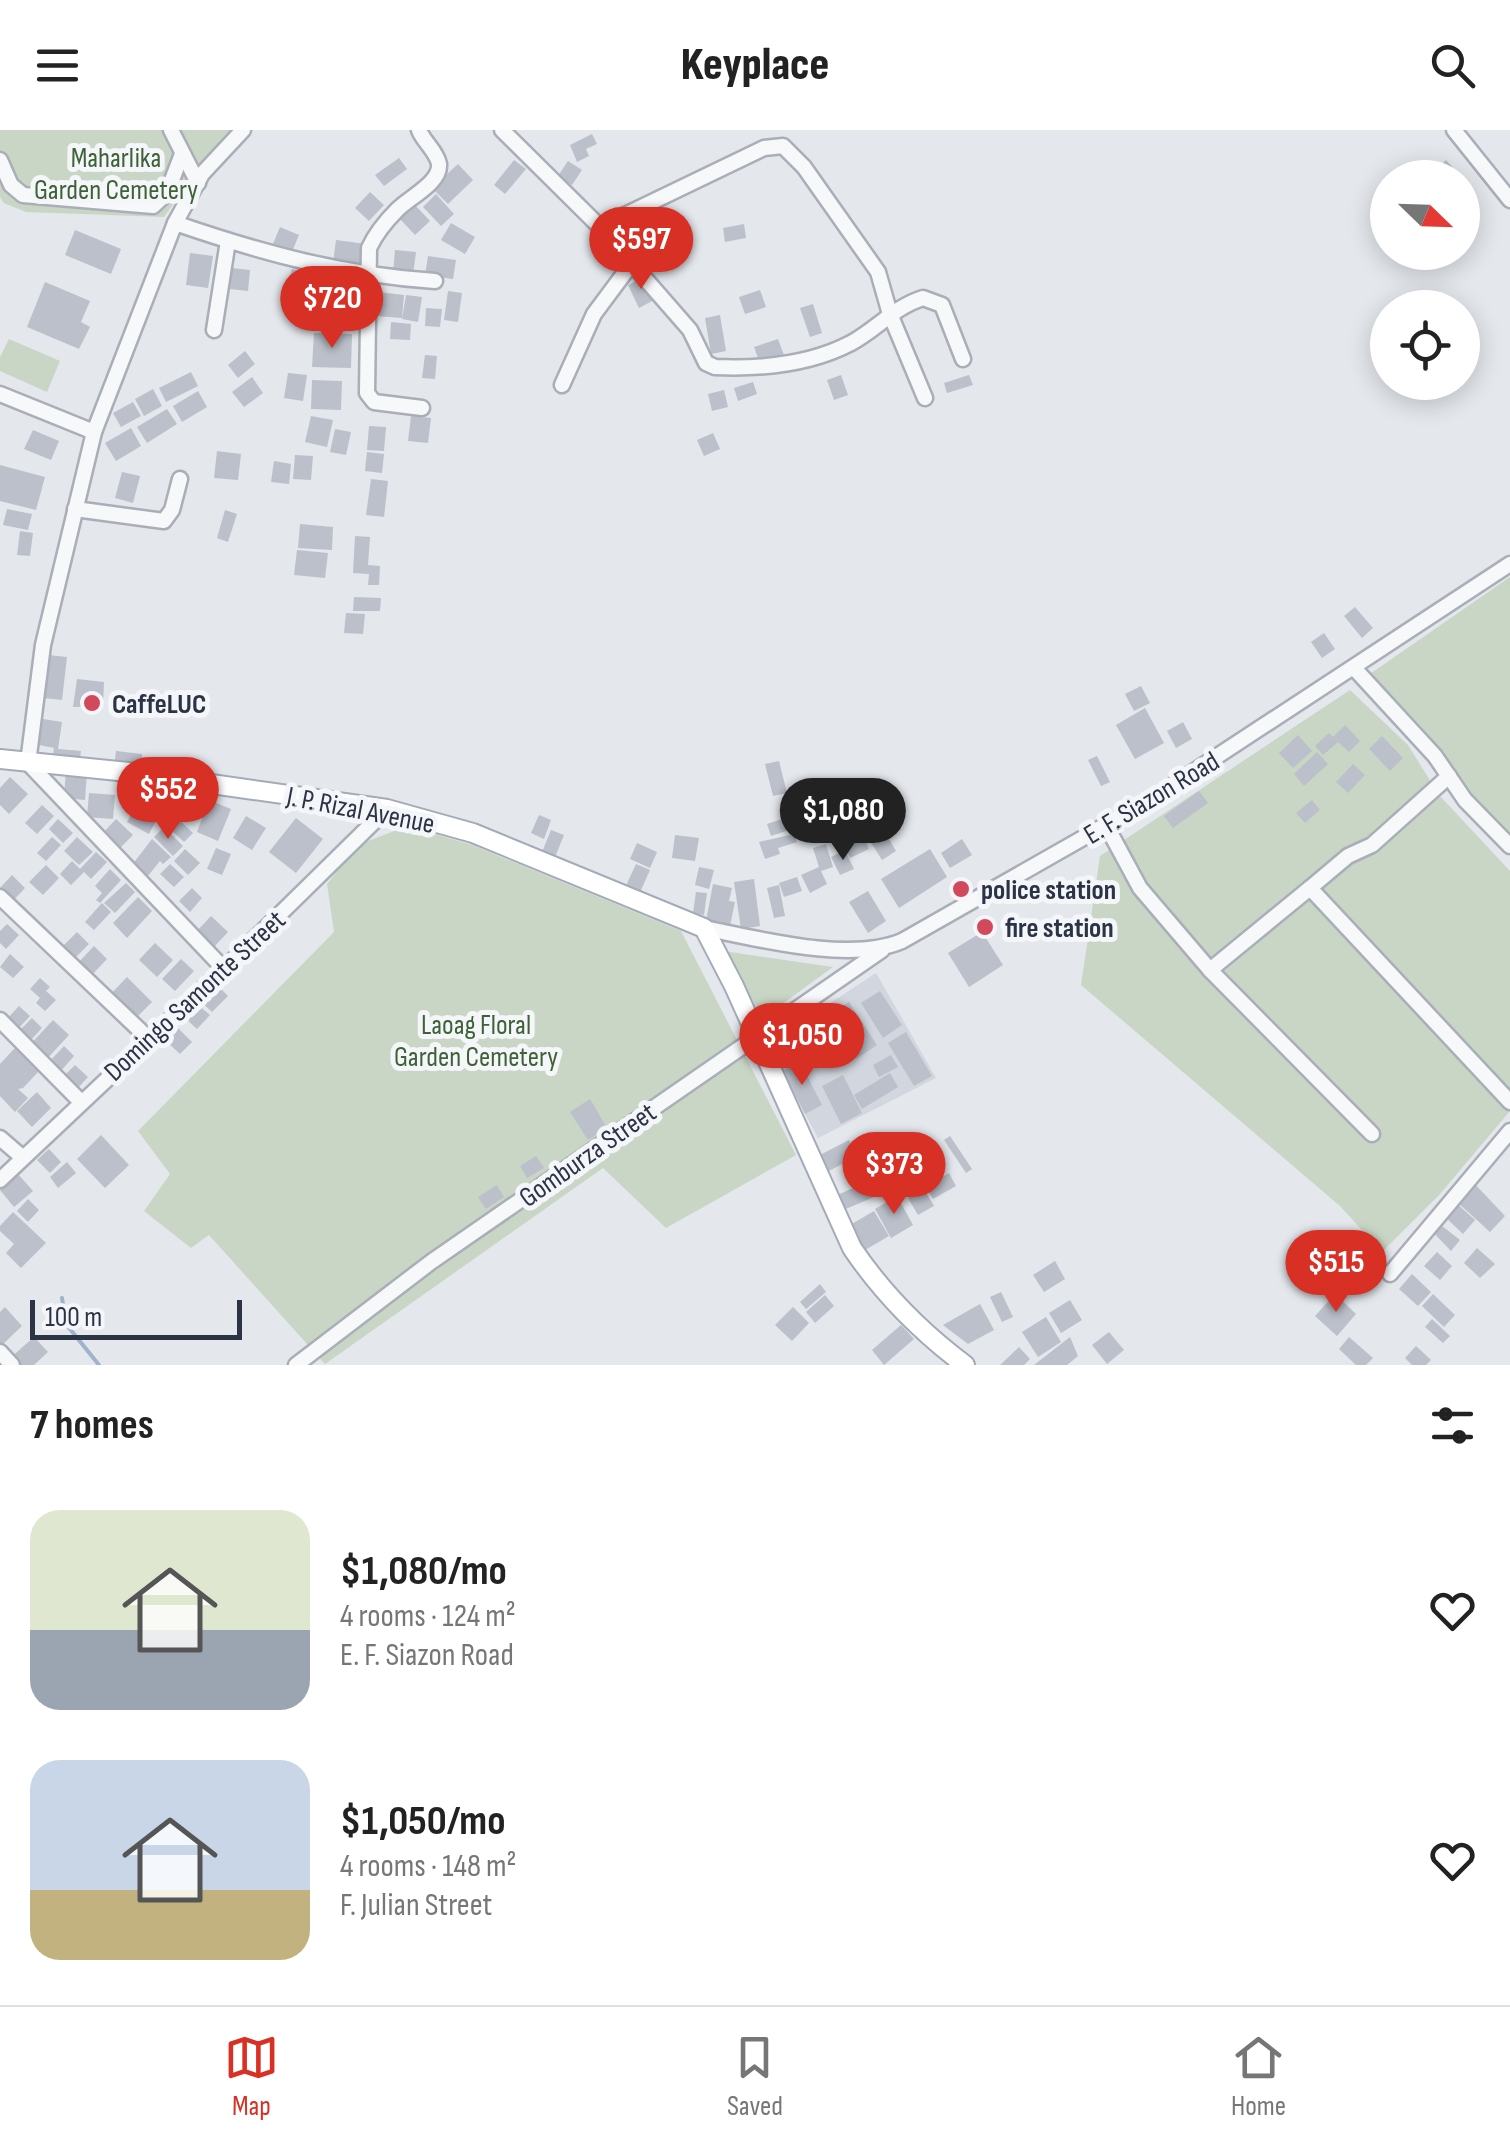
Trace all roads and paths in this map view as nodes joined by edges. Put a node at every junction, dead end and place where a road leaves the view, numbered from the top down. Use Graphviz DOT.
graph roads {
  1 [pos="170,130"];
  2 [pos="242,130"];
  3 [pos="419,130"];
  4 [pos="502,130"];
  5 [pos="1454,130"];
  6 [pos="182,154"];
  7 [pos="0,160"];
  8 [pos="198,183"];
  9 [pos="1510,200"];
  10 [pos="175,222"];
  11 [pos="600,227"];
  12 [pos="228,241"];
  13 [pos="632,263"];
  14 [pos="371,277"];
  15 [pos="435,281"];
  16 [pos="890,314"];
  17 [pos="214,330"];
  18 [pos="964,359"];
  19 [pos="562,385"];
  20 [pos="0,394"];
  21 [pos="925,398"];
  22 [pos="422,408"];
  23 [pos="94,432"];
  24 [pos="180,479"];
  25 [pos="75,508"];
  26 [pos="1510,564"];
  27 [pos="1355,669"];
  28 [pos="0,759"];
  29 [pos="28,763"];
  30 [pos="1449,776"];
  31 [pos="387,808"];
  32 [pos="1106,825"];
  33 [pos="1510,846"];
  34 [pos="1310,888"];
  35 [pos="0,898"];
  36 [pos="704,928"];
  37 [pos="882,950"];
  38 [pos="224,969"];
  39 [pos="1210,970"];
  40 [pos="0,1020"];
  41 [pos="757,1037"];
  42 [pos="148,1038"];
  43 [pos="81,1102"];
  44 [pos="1510,1102"];
  45 [pos="1510,1131"];
  46 [pos="1372,1134"];
  47 [pos="0,1138"];
  48 [pos="22,1157"];
  49 [pos="0,1180"];
  50 [pos="1390,1274"];
  51 [pos="0,1352"];
  52 [pos="12,1365"];
  53 [pos="296,1365"];
  54 [pos="965,1365"];
  1 -- 6 [label="street"];
  2 -- 8 [label="street"];
  3 -- 14 [label="street"];
  4 -- 11 [label="street"];
  5 -- 9 [label="street"];
  6 -- 7 [label="street"];
  6 -- 8 [label="street"];
  8 -- 10 [label="street"];
  10 -- 12 [label="street"];
  10 -- 23 [label="street"];
  11 -- 13 [label="street"];
  11 -- 16 [label="street"];
  12 -- 14 [label="street"];
  12 -- 17 [label="street"];
  13 -- 16 [label="street"];
  13 -- 19 [label="street"];
  14 -- 15 [label="street"];
  14 -- 22 [label="street"];
  16 -- 18 [label="street"];
  16 -- 21 [label="street"];
  20 -- 23 [label="street"];
  23 -- 25 [label="street"];
  24 -- 25 [label="street"];
  25 -- 29 [label="street"];
  26 -- 27 [label="street, E. F. Siazon Road"];
  27 -- 30 [label="street"];
  27 -- 32 [label="street, E. F. Siazon Road"];
  28 -- 29 [label="main road, J. P. Rizal Avenue"];
  29 -- 31 [label="main road, J. P. Rizal Avenue"];
  29 -- 38 [label="street"];
  30 -- 33 [label="street"];
  30 -- 34 [label="street"];
  31 -- 36 [label="main road, J. P. Rizal Avenue"];
  31 -- 38 [label="street, Domingo Samonte Street"];
  32 -- 37 [label="street, E. F. Siazon Road"];
  32 -- 39 [label="street"];
  34 -- 39 [label="street"];
  34 -- 44 [label="street"];
  35 -- 42 [label="street"];
  36 -- 37 [label="street"];
  36 -- 41 [label="main road"];
  37 -- 41 [label="street, Gomburza Street"];
  38 -- 42 [label="street, Domingo Samonte Street"];
  39 -- 46 [label="street"];
  40 -- 43 [label="street"];
  41 -- 53 [label="street, Gomburza Street"];
  41 -- 54 [label="main road"];
  42 -- 43 [label="street, Domingo Samonte Street"];
  43 -- 48 [label="street, Domingo Samonte Street"];
  45 -- 50 [label="street"];
  47 -- 48 [label="street"];
  48 -- 49 [label="street, Domingo Samonte Street"];
  51 -- 52 [label="street"];
}
